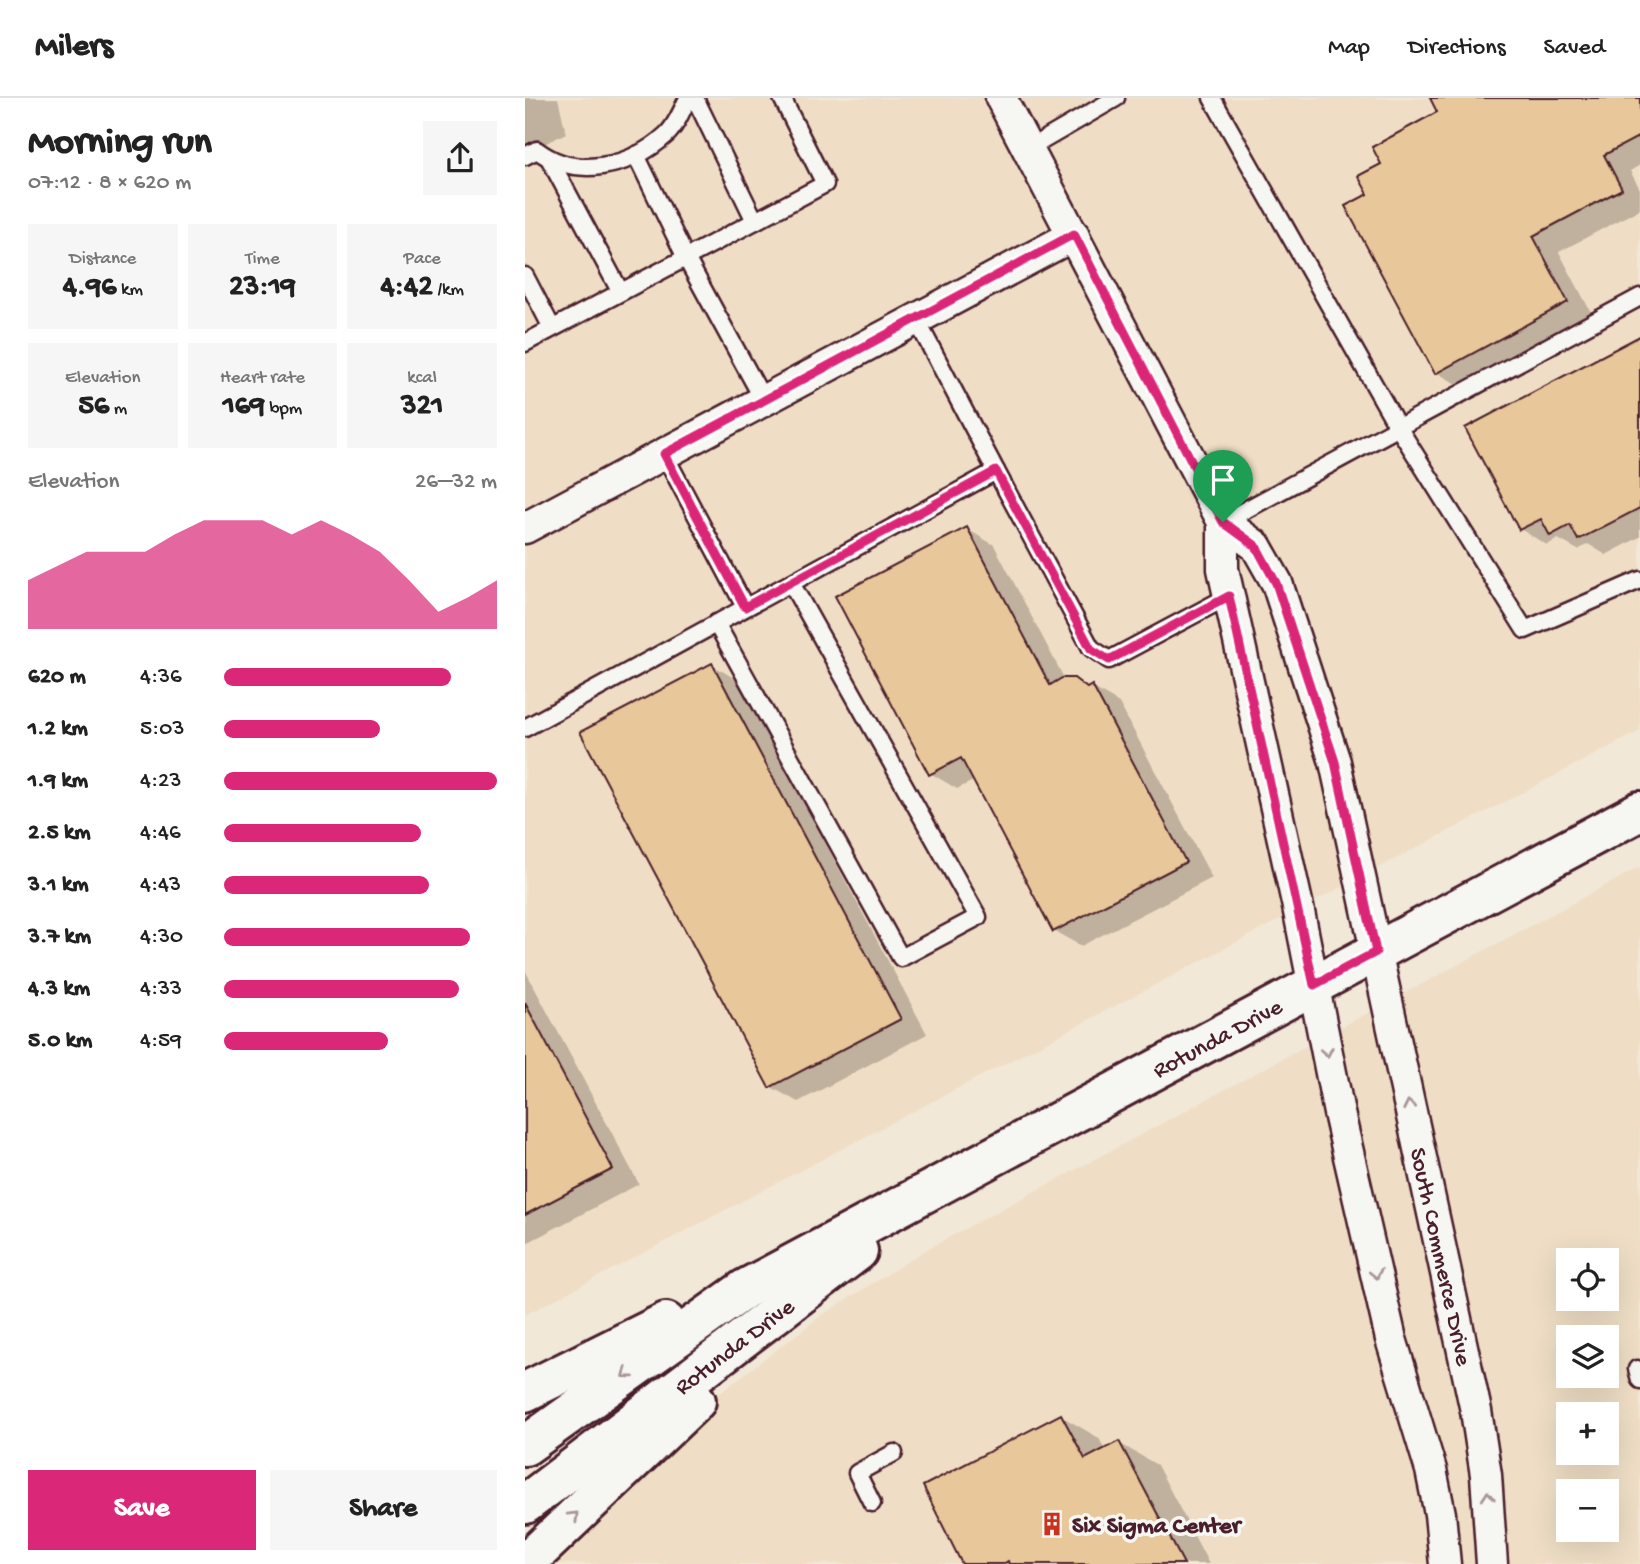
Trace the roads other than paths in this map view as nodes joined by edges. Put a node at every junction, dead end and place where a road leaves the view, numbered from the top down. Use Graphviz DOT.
graph roads {
  1 [pos="688,98"];
  2 [pos="695,98"];
  3 [pos="782,98"];
  4 [pos="1001,98"];
  5 [pos="1116,98"];
  6 [pos="1212,98"];
  7 [pos="1028,149"];
  8 [pos="636,155"];
  9 [pos="525,156"];
  10 [pos="550,160"];
  11 [pos="755,221"];
  12 [pos="1074,234"];
  13 [pos="685,256"];
  14 [pos="525,276"];
  15 [pos="620,291"];
  16 [pos="1640,297"];
  17 [pos="916,319"];
  18 [pos="552,328"];
  19 [pos="525,343"];
  20 [pos="764,401"];
  21 [pos="1398,427"];
  22 [pos="664,454"];
  23 [pos="996,471"];
  24 [pos="1223,522"];
  25 [pos="525,528"];
  26 [pos="1640,580"];
  27 [pos="791,583"];
  28 [pos="1229,596"];
  29 [pos="745,607"];
  30 [pos="716,623"];
  31 [pos="525,727"];
  32 [pos="1640,811"];
  33 [pos="1376,952"];
  34 [pos="1314,985"];
  35 [pos="979,1164"];
  36 [pos="831,1270"];
  37 [pos="525,1392"];
  38 [pos="525,1446"];
  39 [pos="894,1453"];
  40 [pos="872,1503"];
  41 [pos="525,1504"];
  42 [pos="525,1564"];
  43 [pos="1445,1564"];
  44 [pos="1492,1564"];
  1 -- 8 [label="lane"];
  2 -- 11 [label="lane"];
  3 -- 11 [label="lane"];
  4 -- 7 [label="street"];
  5 -- 7 [label="lane"];
  6 -- 21 [label="lane"];
  7 -- 12 [label="street"];
  8 -- 10 [label="lane"];
  8 -- 13 [label="lane"];
  9 -- 10 [label="lane"];
  10 -- 15 [label="lane"];
  11 -- 13 [label="lane"];
  12 -- 17 [label="street"];
  12 -- 24 [label="street"];
  13 -- 15 [label="lane"];
  13 -- 20 [label="lane"];
  14 -- 18 [label="lane"];
  15 -- 18 [label="lane"];
  16 -- 21 [label="lane"];
  17 -- 20 [label="street"];
  17 -- 23 [label="lane"];
  18 -- 19 [label="lane"];
  20 -- 22 [label="street"];
  21 -- 24 [label="lane"];
  21 -- 26 [label="lane"];
  22 -- 25 [label="street"];
  22 -- 29 [label="lane"];
  23 -- 27 [label="lane"];
  23 -- 28 [label="lane"];
  24 -- 28 [label="street"];
  24 -- 33 [label="street, South Commerce Drive"];
  27 -- 29 [label="lane"];
  27 -- 30 [label="lane"];
  28 -- 34 [label="street"];
  29 -- 30 [label="lane"];
  30 -- 31 [label="lane"];
  32 -- 33 [label="main road, Rotunda Drive"];
  33 -- 34 [label="main road, Rotunda Drive"];
  44 -- 33 [label="street, South Commerce Drive, one-way"];
  34 -- 35 [label="main road, Rotunda Drive"];
  34 -- 43 [label="street, one-way"];
  35 -- 36 [label="main road, Rotunda Drive"];
  35 -- 37 [label="main road"];
  35 -- 38 [label="main road, Rotunda Drive, one-way"];
  36 -- 41 [label="main road, Rotunda Drive"];
  42 -- 36 [label="main road, one-way"];
  39 -- 40 [label="lane"];
}
